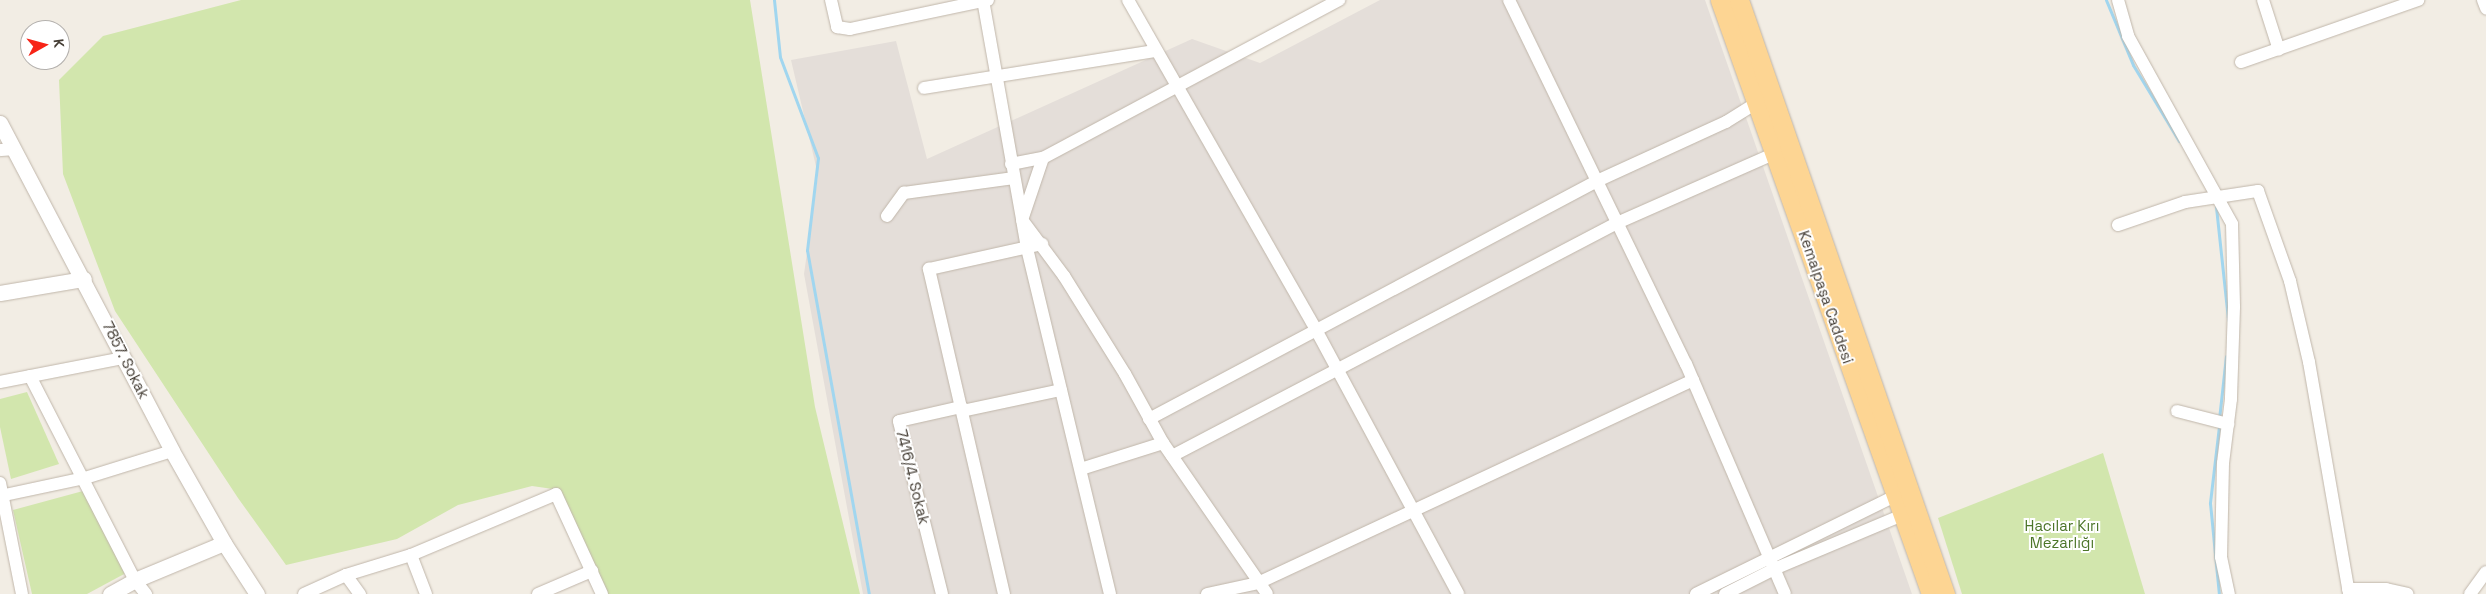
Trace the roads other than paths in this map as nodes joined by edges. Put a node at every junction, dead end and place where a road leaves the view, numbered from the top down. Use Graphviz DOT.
graph roads {
  1 [pos="831,0"];
  2 [pos="985,0"];
  3 [pos="1128,0"];
  4 [pos="1339,0"];
  5 [pos="1509,0"];
  6 [pos="1720,0"];
  7 [pos="1739,0"];
  8 [pos="2118,0"];
  9 [pos="2263,0"];
  10 [pos="2483,0"];
  11 [pos="2412,1"];
  12 [pos="2486,8"];
  13 [pos="2279,50"];
  14 [pos="1155,51"];
  15 [pos="2241,62"];
  16 [pos="996,76"];
  17 [pos="1176,87"];
  18 [pos="924,88"];
  19 [pos="1758,102"];
  20 [pos="0,123"];
  21 [pos="6,149"];
  22 [pos="1776,153"];
  23 [pos="1043,158"];
  24 [pos="1011,164"];
  25 [pos="1014,178"];
  26 [pos="1597,181"];
  27 [pos="2215,197"];
  28 [pos="888,216"];
  29 [pos="1023,220"];
  30 [pos="1618,223"];
  31 [pos="2118,225"];
  32 [pos="1042,244"];
  33 [pos="1027,248"];
  34 [pos="84,279"];
  35 [pos="0,293"];
  36 [pos="1315,328"];
  37 [pos="124,358"];
  38 [pos="1338,372"];
  39 [pos="30,376"];
  40 [pos="1693,380"];
  41 [pos="0,382"];
  42 [pos="1061,390"];
  43 [pos="962,409"];
  44 [pos="2177,411"];
  45 [pos="1149,419"];
  46 [pos="2221,423"];
  47 [pos="1163,443"];
  48 [pos="172,451"];
  49 [pos="1172,456"];
  50 [pos="1081,469"];
  51 [pos="85,478"];
  52 [pos="1,491"];
  53 [pos="1895,496"];
  54 [pos="1414,512"];
  55 [pos="1905,514"];
  56 [pos="224,543"];
  57 [pos="411,555"];
  58 [pos="1772,563"];
  59 [pos="592,571"];
  60 [pos="2486,572"];
  61 [pos="346,576"];
  62 [pos="135,580"];
  63 [pos="1258,583"];
  64 [pos="2349,591"];
  65 [pos="22,594"];
  66 [pos="110,594"];
  67 [pos="146,594"];
  68 [pos="257,594"];
  69 [pos="304,594"];
  70 [pos="360,594"];
  71 [pos="426,594"];
  72 [pos="538,594"];
  73 [pos="602,594"];
  74 [pos="942,594"];
  75 [pos="1004,594"];
  76 [pos="1110,594"];
  77 [pos="1207,594"];
  78 [pos="1267,594"];
  79 [pos="1458,594"];
  80 [pos="1696,594"];
  81 [pos="1725,594"];
  82 [pos="1785,594"];
  83 [pos="1931,594"];
  84 [pos="1946,594"];
  85 [pos="2229,594"];
  86 [pos="2407,594"];
  87 [pos="2470,594"];
  1 -- 2 [label="street"];
  2 -- 16 [label="street"];
  3 -- 14 [label="street"];
  4 -- 17 [label="street"];
  5 -- 26 [label="street"];
  6 -- 19 [label="main road, Kemalpaşa Caddesi"];
  7 -- 84 [label="main road, Kemalpaşa Caddesi"];
  8 -- 27 [label="street"];
  9 -- 13 [label="street"];
  10 -- 12 [label="street"];
  11 -- 13 [label="street"];
  13 -- 15 [label="street"];
  14 -- 16 [label="street"];
  14 -- 17 [label="street"];
  16 -- 18 [label="street"];
  16 -- 24 [label="street"];
  17 -- 23 [label="street"];
  17 -- 36 [label="street"];
  19 -- 22 [label="main road, Kemalpaşa Caddesi"];
  19 -- 26 [label="street"];
  20 -- 21 [label="street, 7857. Sokak"];
  21 -- 34 [label="street, 7857. Sokak"];
  22 -- 30 [label="street"];
  22 -- 53 [label="main road, Kemalpaşa Caddesi"];
  23 -- 24 [label="street"];
  23 -- 29 [label="street"];
  24 -- 25 [label="street"];
  25 -- 28 [label="street"];
  25 -- 29 [label="street"];
  26 -- 30 [label="street"];
  26 -- 36 [label="street"];
  27 -- 31 [label="street"];
  27 -- 46 [label="street"];
  27 -- 64 [label="street"];
  29 -- 32 [label="street"];
  29 -- 33 [label="street"];
  30 -- 38 [label="street"];
  30 -- 40 [label="street"];
  32 -- 33 [label="street"];
  32 -- 45 [label="street"];
  33 -- 42 [label="street"];
  33 -- 43 [label="street"];
  34 -- 35 [label="street"];
  34 -- 37 [label="street, 7857. Sokak"];
  36 -- 38 [label="street"];
  36 -- 45 [label="street"];
  37 -- 39 [label="street"];
  37 -- 48 [label="street, 7857. Sokak"];
  38 -- 49 [label="street"];
  38 -- 54 [label="street"];
  39 -- 41 [label="street"];
  39 -- 51 [label="street"];
  40 -- 54 [label="street"];
  40 -- 58 [label="street"];
  42 -- 43 [label="street"];
  42 -- 50 [label="street"];
  43 -- 74 [label="street, 7416/4. Sokak"];
  43 -- 75 [label="street"];
  44 -- 46 [label="street"];
  45 -- 47 [label="street"];
  46 -- 85 [label="street"];
  47 -- 49 [label="street"];
  47 -- 50 [label="street"];
  48 -- 51 [label="street"];
  48 -- 56 [label="street, 7857. Sokak"];
  49 -- 63 [label="street"];
  50 -- 76 [label="street"];
  51 -- 52 [label="street"];
  51 -- 62 [label="street"];
  52 -- 65 [label="street"];
  53 -- 55 [label="main road, Kemalpaşa Caddesi"];
  53 -- 58 [label="street"];
  54 -- 63 [label="street"];
  54 -- 79 [label="street"];
  55 -- 58 [label="street"];
  55 -- 83 [label="main road, Kemalpaşa Caddesi"];
  56 -- 62 [label="street"];
  56 -- 68 [label="street, 7857. Sokak"];
  57 -- 59 [label="street"];
  57 -- 61 [label="street"];
  57 -- 71 [label="street"];
  58 -- 80 [label="street"];
  58 -- 81 [label="street"];
  58 -- 82 [label="street"];
  59 -- 72 [label="street"];
  59 -- 73 [label="street"];
  60 -- 87 [label="street"];
  61 -- 69 [label="street"];
  61 -- 70 [label="street"];
  62 -- 66 [label="street"];
  62 -- 67 [label="street"];
  63 -- 77 [label="street"];
  63 -- 78 [label="street"];
  64 -- 86 [label="street"];
}
